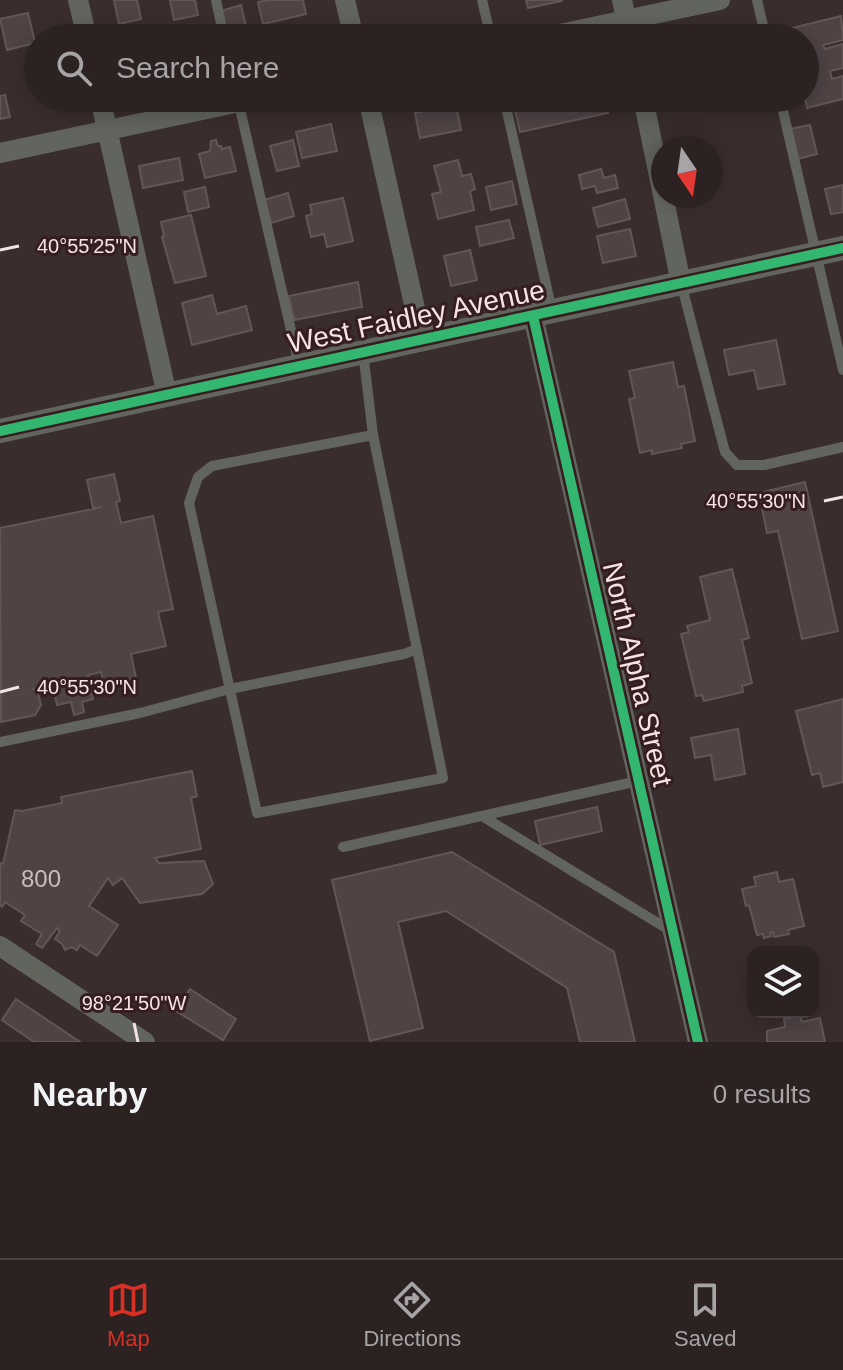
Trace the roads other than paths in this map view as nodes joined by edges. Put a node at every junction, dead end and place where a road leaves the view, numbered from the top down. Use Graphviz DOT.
graph roads {
  1 [pos="78,0"];
  2 [pos="216,0"];
  3 [pos="345,0"];
  4 [pos="482,0"];
  5 [pos="720,0"];
  6 [pos="757,0"];
  7 [pos="626,19"];
  8 [pos="84,24"];
  9 [pos="221,24"];
  10 [pos="351,24"];
  11 [pos="488,24"];
  12 [pos="604,24"];
  13 [pos="763,24"];
  14 [pos="104,112"];
  15 [pos="188,112"];
  16 [pos="248,112"];
  17 [pos="371,112"];
  18 [pos="507,112"];
  19 [pos="646,112"];
  20 [pos="783,112"];
  21 [pos="108,130"];
  22 [pos="0,153"];
  23 [pos="843,248"];
  24 [pos="816,254"];
  25 [pos="681,283"];
  26 [pos="543,314"];
  27 [pos="422,340"];
  28 [pos="363,352"];
  29 [pos="299,366"];
  30 [pos="843,370"];
  31 [pos="167,395"];
  32 [pos="0,431"];
  33 [pos="373,435"];
  34 [pos="843,447"];
  35 [pos="417,649"];
  36 [pos="230,689"];
  37 [pos="0,742"];
  38 [pos="638,781"];
  39 [pos="482,816"];
  40 [pos="343,847"];
  41 [pos="673,932"];
  42 [pos="0,946"];
  43 [pos="140,1041"];
  44 [pos="698,1042"];
  1 -- 8 [label="street"];
  2 -- 9 [label="lane"];
  3 -- 10 [label="street"];
  4 -- 11 [label="lane"];
  5 -- 7 [label="street"];
  6 -- 13 [label="lane"];
  7 -- 12 [label="street"];
  14 -- 21 [label="street"];
  15 -- 21 [label="street"];
  16 -- 29 [label="lane"];
  17 -- 27 [label="street"];
  18 -- 26 [label="lane"];
  19 -- 25 [label="street"];
  20 -- 24 [label="lane"];
  21 -- 22 [label="street"];
  21 -- 31 [label="street"];
  23 -- 24 [label="street, West Faidley Avenue"];
  24 -- 25 [label="street, West Faidley Avenue"];
  24 -- 30 [label="lane"];
  25 -- 26 [label="street, West Faidley Avenue"];
  25 -- 34 [label="lane"];
  26 -- 27 [label="street, West Faidley Avenue"];
  26 -- 38 [label="street, North Alpha Street"];
  27 -- 28 [label="street, West Faidley Avenue"];
  28 -- 29 [label="street, West Faidley Avenue"];
  28 -- 33 [label="lane"];
  29 -- 31 [label="street, West Faidley Avenue"];
  31 -- 32 [label="street, West Faidley Avenue"];
  33 -- 35 [label="lane"];
  33 -- 36 [label="lane"];
  35 -- 36 [label="lane"];
  35 -- 36 [label="lane"];
  36 -- 37 [label="lane"];
  38 -- 39 [label="lane"];
  38 -- 41 [label="street, North Alpha Street"];
  39 -- 40 [label="lane"];
  39 -- 41 [label="lane"];
  41 -- 44 [label="street, North Alpha Street"];
  42 -- 43 [label="street"];
}
